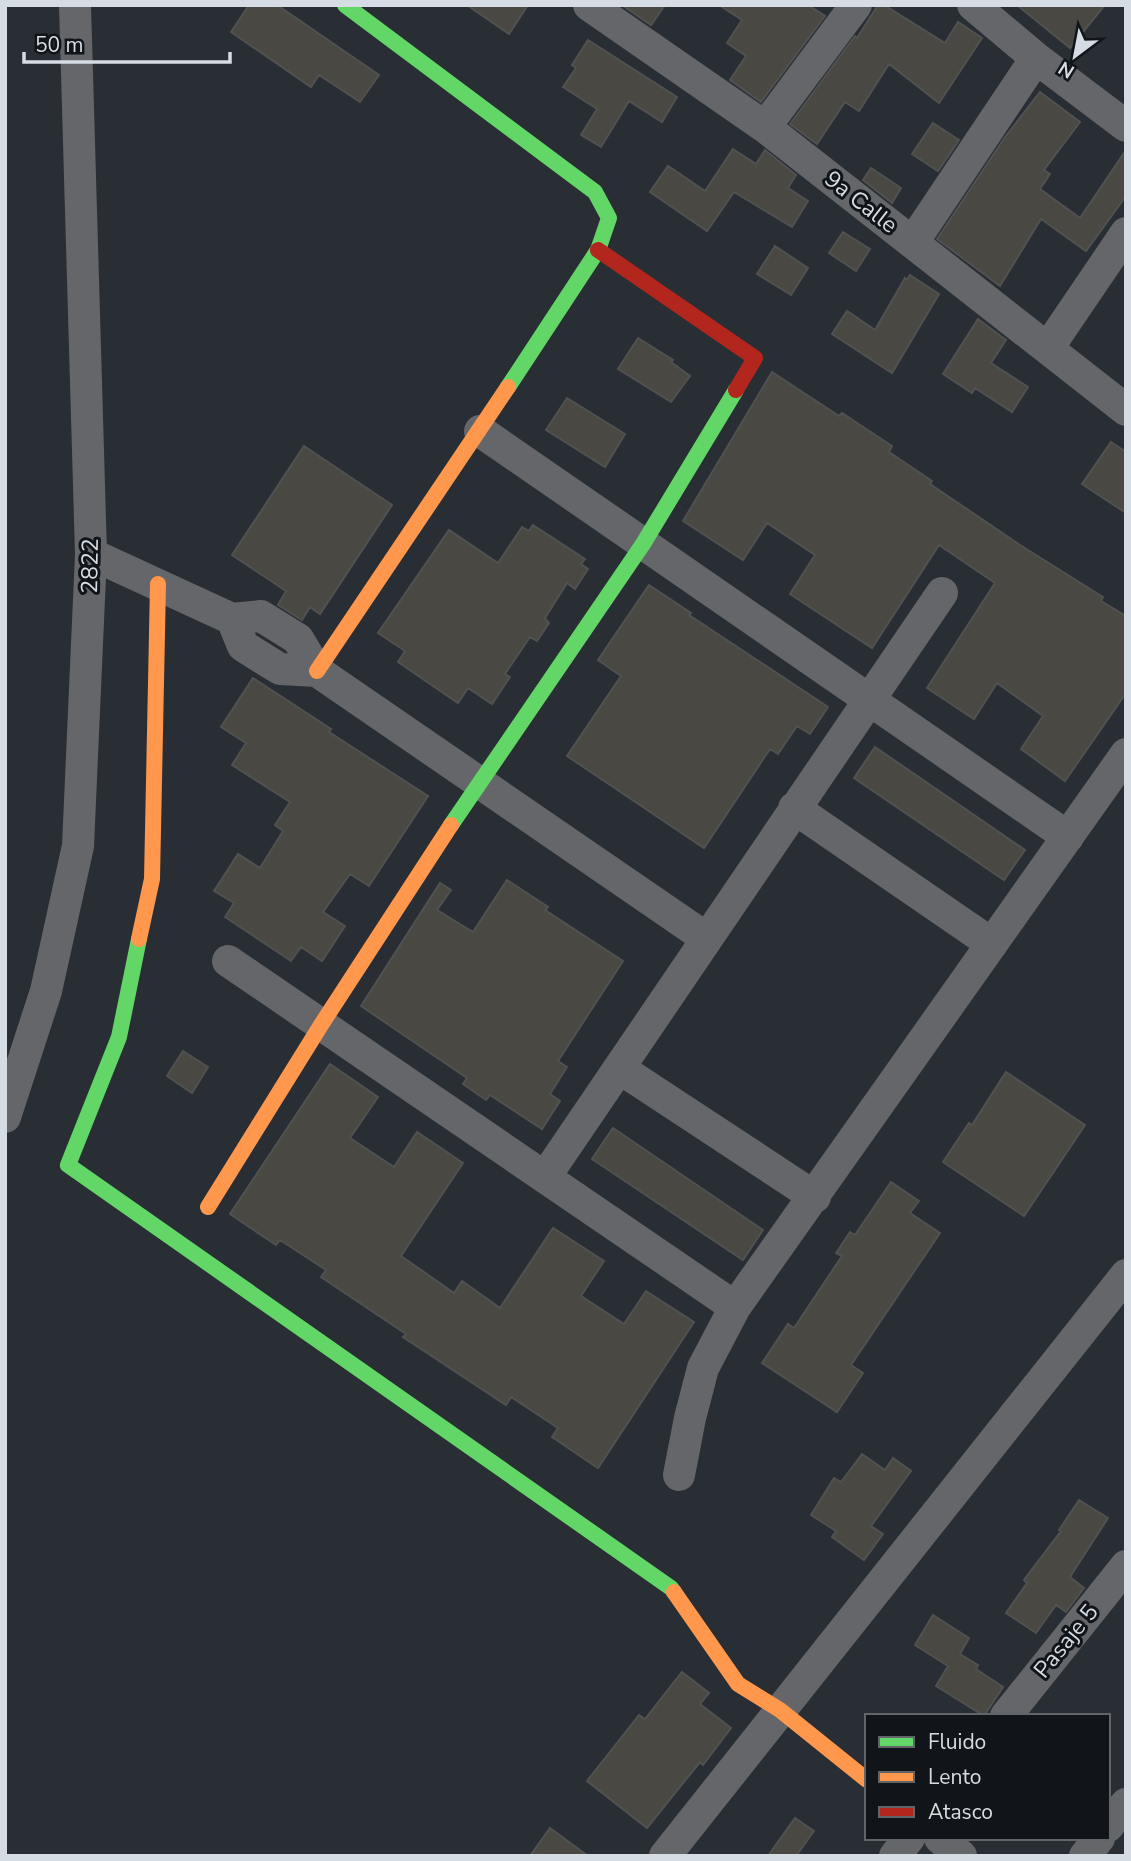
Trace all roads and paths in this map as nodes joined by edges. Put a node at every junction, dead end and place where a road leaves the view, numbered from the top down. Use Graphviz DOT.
graph roads {
  1 [pos="75,5"];
  2 [pos="345,5"];
  3 [pos="589,5"];
  4 [pos="856,5"];
  5 [pos="973,5"];
  6 [pos="1035,58"];
  7 [pos="1126,126"];
  8 [pos="765,127"];
  9 [pos="1126,233"];
  10 [pos="913,242"];
  11 [pos="598,250"];
  12 [pos="1048,348"];
  13 [pos="1126,410"];
  14 [pos="480,431"];
  15 [pos="643,544"];
  16 [pos="91,554"];
  17 [pos="158,584"];
  18 [pos="942,593"];
  19 [pos="317,671"];
  20 [pos="869,699"];
  21 [pos="1126,754"];
  22 [pos="479,783"];
  23 [pos="794,808"];
  24 [pos="1068,836"];
  25 [pos="706,938"];
  26 [pos="992,944"];
  27 [pos="228,961"];
  28 [pos="321,1024"];
  29 [pos="619,1068"];
  30 [pos="5,1117"];
  31 [pos="545,1177"];
  32 [pos="815,1197"];
  33 [pos="208,1207"];
  34 [pos="1122,1286"];
  35 [pos="735,1307"];
  36 [pos="680,1475"];
  37 [pos="1126,1566"];
  38 [pos="780,1710"];
  39 [pos="1008,1714"];
  40 [pos="865,1778"];
  41 [pos="1126,1804"];
  42 [pos="1110,1824"];
  43 [pos="907,1840"];
  44 [pos="942,1840"];
  45 [pos="1097,1840"];
  46 [pos="665,1856"];
  47 [pos="895,1856"];
  48 [pos="961,1856"];
  49 [pos="1085,1856"];
  1 -- 16 [label="street, 2822"];
  2 -- 11 [label="street"];
  3 -- 8 [label="street, 9a Calle"];
  4 -- 8 [label="street"];
  5 -- 6 [label="street"];
  6 -- 7 [label="street"];
  6 -- 10 [label="street"];
  8 -- 10 [label="street, 9a Calle"];
  9 -- 12 [label="street"];
  10 -- 12 [label="street, 9a Calle"];
  11 -- 14 [label="street"];
  11 -- 15 [label="street"];
  12 -- 13 [label="street, 9a Calle"];
  14 -- 15 [label="street"];
  14 -- 19 [label="street"];
  15 -- 20 [label="street"];
  15 -- 22 [label="street"];
  16 -- 17 [label="street"];
  16 -- 30 [label="street, 2822"];
  17 -- 19 [label="street"];
  17 -- 38 [label="street"];
  18 -- 20 [label="street"];
  19 -- 22 [label="street"];
  20 -- 23 [label="street"];
  20 -- 24 [label="street"];
  21 -- 24 [label="street"];
  22 -- 25 [label="street"];
  22 -- 28 [label="street"];
  23 -- 25 [label="street"];
  23 -- 26 [label="street"];
  24 -- 26 [label="street"];
  25 -- 29 [label="street"];
  26 -- 32 [label="street"];
  27 -- 28 [label="street"];
  28 -- 31 [label="street"];
  28 -- 33 [label="street"];
  29 -- 31 [label="street"];
  29 -- 32 [label="street"];
  31 -- 35 [label="street"];
  32 -- 35 [label="street"];
  34 -- 38 [label="street"];
  35 -- 36 [label="street"];
  37 -- 39 [label="street, Pasaje 5"];
  38 -- 40 [label="street"];
  38 -- 46 [label="street"];
  41 -- 42 [label="street"];
  43 -- 47 [label="street"];
  44 -- 48 [label="street"];
  45 -- 49 [label="street"];
}
